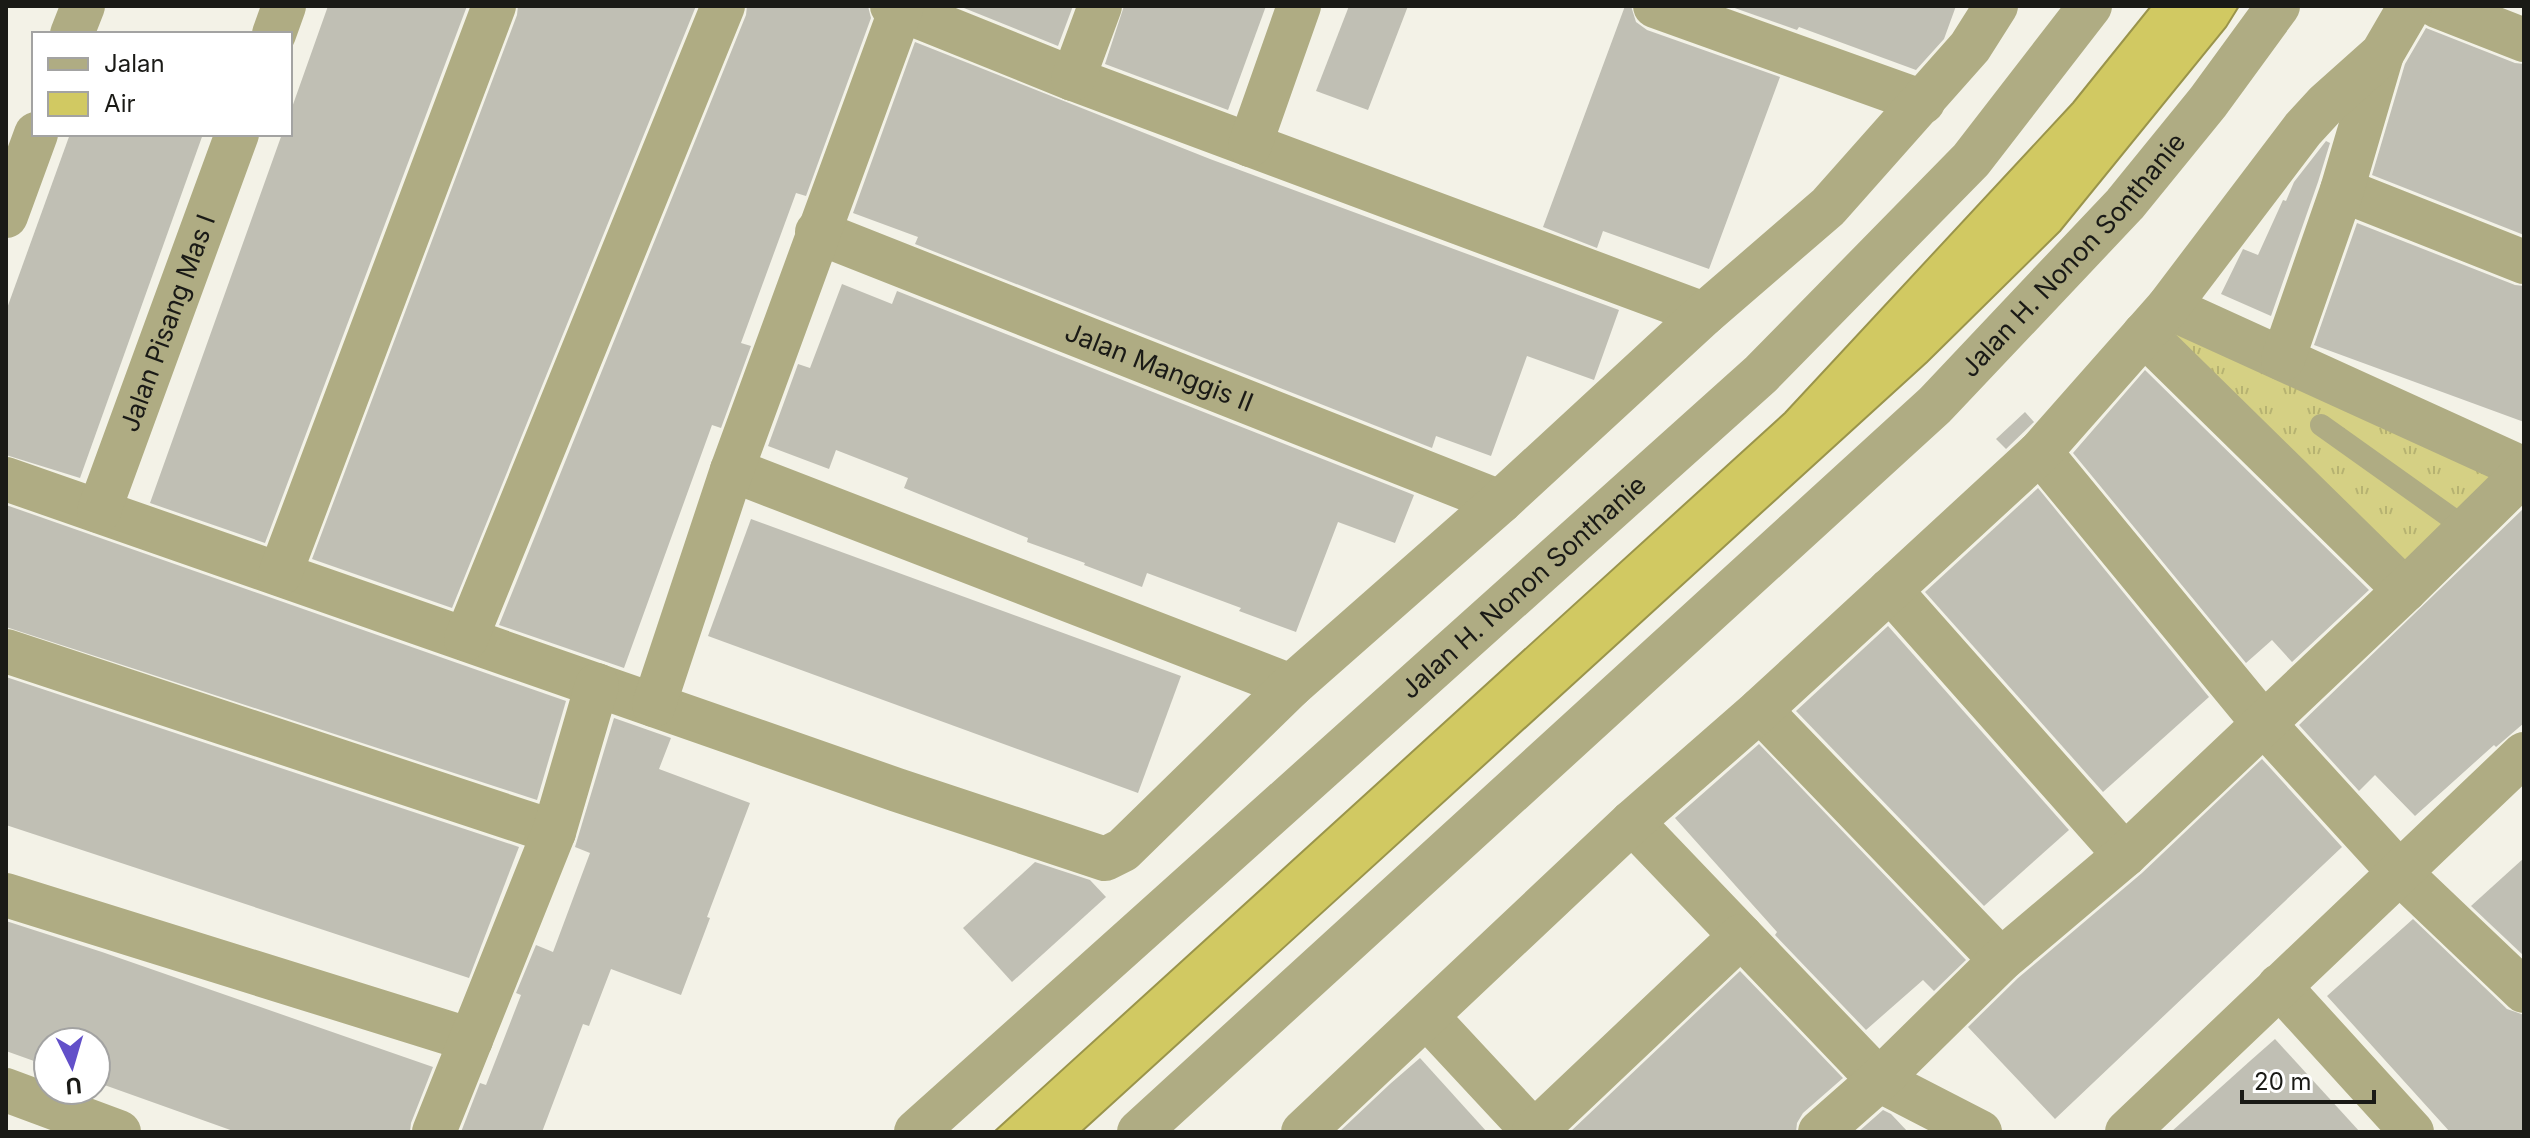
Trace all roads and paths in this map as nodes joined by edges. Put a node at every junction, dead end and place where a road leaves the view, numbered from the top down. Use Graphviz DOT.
graph roads {
  1 [pos="83,6"];
  2 [pos="284,6"];
  3 [pos="494,6"];
  4 [pos="723,6"];
  5 [pos="1100,6"];
  6 [pos="1299,6"];
  7 [pos="1655,6"];
  8 [pos="1996,6"];
  9 [pos="2090,6"];
  10 [pos="2278,6"];
  11 [pos="2410,6"];
  12 [pos="2437,6"];
  13 [pos="898,7"];
  14 [pos="73,32"];
  15 [pos="275,32"];
  16 [pos="2524,40"];
  17 [pos="2382,54"];
  18 [pos="1073,79"];
  19 [pos="1923,102"];
  20 [pos="35,136"];
  21 [pos="236,136"];
  22 [pos="1250,145"];
  23 [pos="2342,190"];
  24 [pos="6,216"];
  25 [pos="817,232"];
  26 [pos="2524,262"];
  27 [pos="1704,314"];
  28 [pos="2156,321"];
  29 [pos="2283,359"];
  30 [pos="2321,425"];
  31 [pos="2040,452"];
  32 [pos="732,470"];
  33 [pos="2524,471"];
  34 [pos="6,479"];
  35 [pos="1500,502"];
  36 [pos="99,511"];
  37 [pos="2467,529"];
  38 [pos="280,574"];
  39 [pos="1890,590"];
  40 [pos="2405,590"];
  41 [pos="466,639"];
  42 [pos="6,651"];
  43 [pos="597,685"];
  44 [pos="1291,686"];
  45 [pos="654,705"];
  46 [pos="1760,710"];
  47 [pos="2264,724"];
  48 [pos="2524,754"];
  49 [pos="1632,822"];
  50 [pos="554,832"];
  51 [pos="2125,855"];
  52 [pos="2400,873"];
  53 [pos="6,895"];
  54 [pos="1741,936"];
  55 [pos="2001,960"];
  56 [pos="2279,986"];
  57 [pos="2524,991"];
  58 [pos="1427,1017"];
  59 [pos="471,1040"];
  60 [pos="1879,1080"];
  61 [pos="6,1090"];
  62 [pos="2140,1128"];
  63 [pos="1308,1131"];
  64 [pos="119,1132"];
  65 [pos="434,1132"];
  66 [pos="916,1132"];
  67 [pos="1139,1132"];
  68 [pos="1534,1132"];
  69 [pos="1820,1132"];
  70 [pos="1980,1132"];
  71 [pos="2412,1132"];
  1 -- 14 [label="street"];
  2 -- 15 [label="street"];
  3 -- 38 [label="street"];
  4 -- 41 [label="street"];
  5 -- 18 [label="street"];
  6 -- 22 [label="street"];
  7 -- 19 [label="street"];
  8 -- 19 [label="street"];
  9 -- 66 [label="street, Jalan H. Nonon Sonthanie"];
  10 -- 67 [label="street, Jalan H. Nonon Sonthanie"];
  11 -- 17 [label="street"];
  12 -- 16 [label="street"];
  13 -- 18 [label="street"];
  13 -- 25 [label="street"];
  17 -- 23 [label="street"];
  17 -- 28 [label="street"];
  18 -- 22 [label="street"];
  19 -- 27 [label="street"];
  20 -- 24 [label="street"];
  21 -- 36 [label="street, Jalan Pisang Mas I"];
  22 -- 27 [label="street"];
  23 -- 26 [label="street"];
  23 -- 29 [label="street"];
  25 -- 32 [label="street"];
  25 -- 35 [label="street, Jalan Manggis II"];
  27 -- 35 [label="street"];
  28 -- 29 [label="street"];
  28 -- 31 [label="street"];
  28 -- 40 [label="street"];
  29 -- 33 [label="street"];
  30 -- 37 [label="lane"];
  31 -- 39 [label="street"];
  31 -- 47 [label="street"];
  32 -- 44 [label="street"];
  32 -- 45 [label="street"];
  33 -- 37 [label="street"];
  34 -- 36 [label="street"];
  35 -- 44 [label="street"];
  36 -- 38 [label="street"];
  37 -- 40 [label="street"];
  38 -- 41 [label="street"];
  39 -- 46 [label="street"];
  39 -- 51 [label="street"];
  40 -- 47 [label="street"];
  41 -- 43 [label="street"];
  42 -- 50 [label="street"];
  43 -- 45 [label="street"];
  43 -- 50 [label="street"];
  44 -- 45 [label="street"];
  46 -- 49 [label="street"];
  46 -- 55 [label="street"];
  47 -- 51 [label="street"];
  47 -- 52 [label="street"];
  48 -- 52 [label="street"];
  49 -- 54 [label="street"];
  49 -- 58 [label="street"];
  50 -- 59 [label="street"];
  51 -- 55 [label="street"];
  52 -- 56 [label="street"];
  52 -- 57 [label="street"];
  53 -- 59 [label="street"];
  54 -- 60 [label="street"];
  54 -- 68 [label="street"];
  55 -- 60 [label="street"];
  56 -- 62 [label="street"];
  56 -- 71 [label="street"];
  58 -- 63 [label="street"];
  58 -- 68 [label="street"];
  59 -- 65 [label="street"];
  60 -- 69 [label="street"];
  60 -- 70 [label="street"];
  61 -- 64 [label="street"];
}
